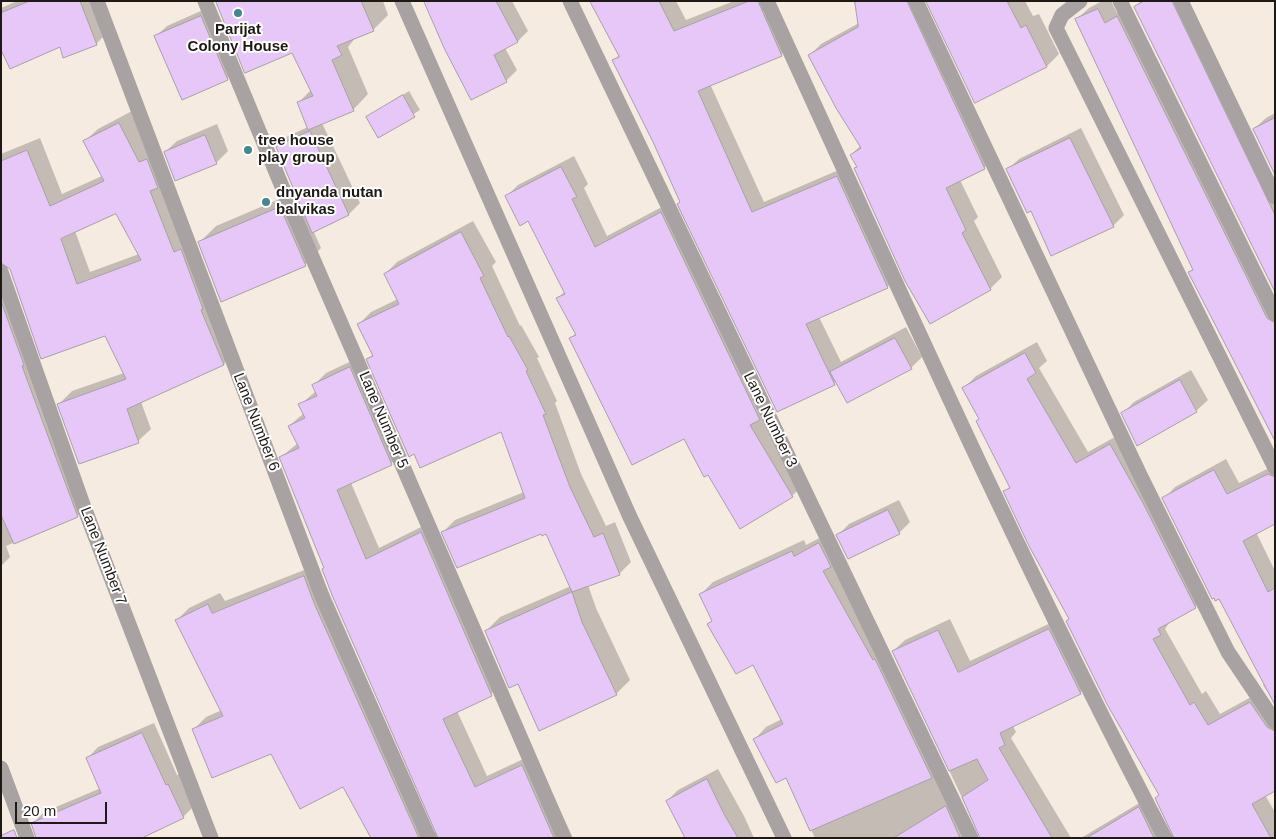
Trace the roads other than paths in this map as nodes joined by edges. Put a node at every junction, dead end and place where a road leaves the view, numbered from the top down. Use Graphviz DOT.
graph roads {
  1 [pos="97,1"];
  2 [pos="205,1"];
  3 [pos="402,1"];
  4 [pos="570,1"];
  5 [pos="767,1"];
  6 [pos="916,1"];
  7 [pos="1120,1"];
  8 [pos="1180,1"];
  9 [pos="1074,3"];
  10 [pos="1275,197"];
  11 [pos="1,272"];
  12 [pos="1275,314"];
  13 [pos="1275,468"];
  14 [pos="1275,722"];
  15 [pos="1,768"];
  16 [pos="27,838"];
  17 [pos="211,838"];
  18 [pos="429,838"];
  19 [pos="564,838"];
  20 [pos="784,838"];
  21 [pos="971,838"];
  22 [pos="1165,838"];
  1 -- 18 [label="street, Lane Number 6"];
  2 -- 19 [label="street, Lane Number 5"];
  3 -- 20 [label="street"];
  4 -- 21 [label="street, Lane Number 3"];
  5 -- 22 [label="street"];
  6 -- 14 [label="street"];
  7 -- 12 [label="street"];
  8 -- 10 [label="street"];
  9 -- 13 [label="street"];
  11 -- 17 [label="street, Lane Number 7"];
  15 -- 16 [label="street"];
}
